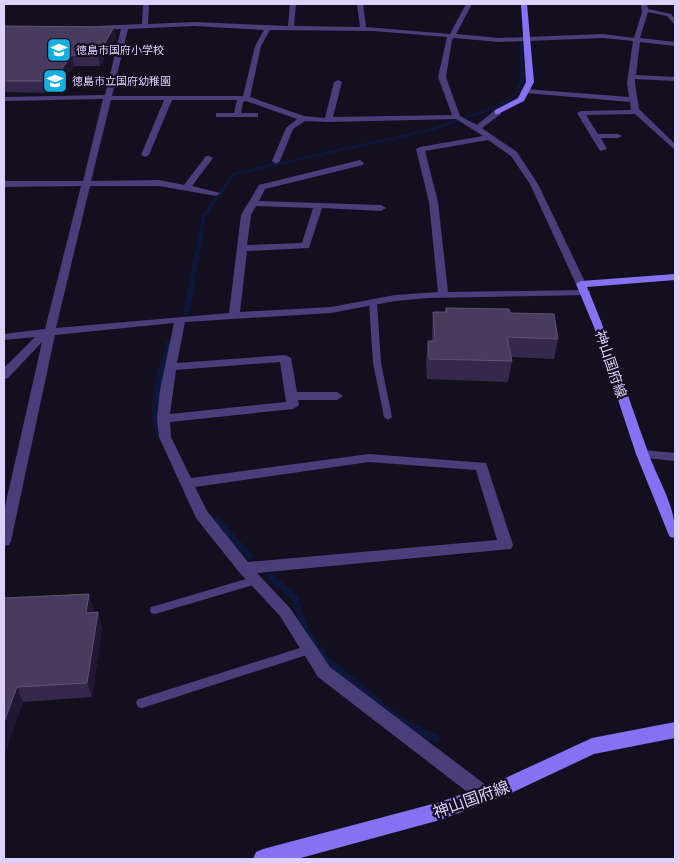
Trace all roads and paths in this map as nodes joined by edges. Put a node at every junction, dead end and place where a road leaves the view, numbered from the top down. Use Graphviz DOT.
graph roads {
  1 [pos="146,4"];
  2 [pos="292,4"];
  3 [pos="360,4"];
  4 [pos="469,4"];
  5 [pos="524,4"];
  6 [pos="644,7"];
  7 [pos="675,23"];
  8 [pos="146,26"];
  9 [pos="125,27"];
  10 [pos="87,28"];
  11 [pos="268,28"];
  12 [pos="291,28"];
  13 [pos="363,29"];
  14 [pos="452,36"];
  15 [pos="527,38"];
  16 [pos="637,39"];
  17 [pos="675,44"];
  18 [pos="632,77"];
  19 [pos="675,79"];
  20 [pos="338,82"];
  21 [pos="526,91"];
  22 [pos="107,97"];
  23 [pos="4,98"];
  24 [pos="169,98"];
  25 [pos="246,98"];
  26 [pos="633,100"];
  27 [pos="498,112"];
  28 [pos="636,112"];
  29 [pos="219,115"];
  30 [pos="237,115"];
  31 [pos="255,115"];
  32 [pos="303,118"];
  33 [pos="459,118"];
  34 [pos="328,120"];
  35 [pos="477,128"];
  36 [pos="595,136"];
  37 [pos="618,136"];
  38 [pos="489,137"];
  39 [pos="603,148"];
  40 [pos="675,148"];
  41 [pos="145,155"];
  42 [pos="209,158"];
  43 [pos="276,161"];
  44 [pos="360,163"];
  45 [pos="87,183"];
  46 [pos="4,184"];
  47 [pos="185,189"];
  48 [pos="216,194"];
  49 [pos="253,203"];
  50 [pos="318,206"];
  51 [pos="381,208"];
  52 [pos="242,248"];
  53 [pos="675,277"];
  54 [pos="583,289"];
  55 [pos="443,295"];
  56 [pos="373,304"];
  57 [pos="234,315"];
  58 [pos="180,319"];
  59 [pos="50,331"];
  60 [pos="4,337"];
  61 [pos="172,367"];
  62 [pos="4,375"];
  63 [pos="291,396"];
  64 [pos="338,396"];
  65 [pos="388,417"];
  66 [pos="163,419"];
  67 [pos="642,454"];
  68 [pos="675,457"];
  69 [pos="186,483"];
  70 [pos="675,533"];
  71 [pos="4,542"];
  72 [pos="244,568"];
  73 [pos="256,580"];
  74 [pos="155,610"];
  75 [pos="310,650"];
  76 [pos="142,703"];
  77 [pos="675,730"];
  78 [pos="485,795"];
  79 [pos="263,859"];
  1 -- 8 [label="street"];
  2 -- 12 [label="street"];
  3 -- 13 [label="street"];
  4 -- 14 [label="street"];
  5 -- 15 [label="main road"];
  6 -- 7 [label="street"];
  6 -- 16 [label="street"];
  8 -- 9 [label="street"];
  8 -- 11 [label="street"];
  9 -- 10 [label="street"];
  9 -- 22 [label="street"];
  11 -- 12 [label="street"];
  11 -- 25 [label="street"];
  12 -- 13 [label="street"];
  13 -- 14 [label="street"];
  14 -- 15 [label="street"];
  14 -- 33 [label="street"];
  15 -- 16 [label="street"];
  15 -- 21 [label="main road"];
  16 -- 17 [label="street"];
  16 -- 18 [label="street"];
  18 -- 19 [label="street"];
  18 -- 26 [label="street"];
  20 -- 34 [label="street"];
  21 -- 26 [label="street"];
  21 -- 27 [label="main road"];
  22 -- 23 [label="street"];
  22 -- 24 [label="street"];
  22 -- 45 [label="street"];
  24 -- 25 [label="street"];
  24 -- 41 [label="street"];
  25 -- 30 [label="street"];
  25 -- 32 [label="street"];
  26 -- 28 [label="street"];
  27 -- 35 [label="street"];
  28 -- 36 [label="street"];
  28 -- 40 [label="street"];
  29 -- 30 [label="street"];
  30 -- 31 [label="street"];
  32 -- 34 [label="street"];
  32 -- 43 [label="street"];
  33 -- 34 [label="street"];
  33 -- 35 [label="street"];
  35 -- 38 [label="street"];
  36 -- 37 [label="street"];
  36 -- 39 [label="street"];
  38 -- 54 [label="street"];
  38 -- 55 [label="street"];
  42 -- 47 [label="street"];
  44 -- 49 [label="street"];
  45 -- 46 [label="street"];
  45 -- 47 [label="street"];
  45 -- 59 [label="street"];
  47 -- 48 [label="street"];
  49 -- 50 [label="street"];
  49 -- 52 [label="street"];
  50 -- 51 [label="street"];
  50 -- 52 [label="street"];
  52 -- 57 [label="street"];
  53 -- 54 [label="main road"];
  54 -- 55 [label="street"];
  54 -- 67 [label="main road, 神山国府線"];
  55 -- 56 [label="street"];
  56 -- 57 [label="street"];
  56 -- 65 [label="lane"];
  57 -- 58 [label="street"];
  58 -- 59 [label="street"];
  58 -- 61 [label="street"];
  59 -- 60 [label="street"];
  59 -- 62 [label="street"];
  59 -- 71 [label="street"];
  61 -- 63 [label="street"];
  61 -- 66 [label="street"];
  63 -- 64 [label="street"];
  63 -- 66 [label="street"];
  66 -- 69 [label="street"];
  67 -- 68 [label="street"];
  67 -- 70 [label="main road, 神山国府線"];
  69 -- 72 [label="street"];
  69 -- 72 [label="street"];
  72 -- 73 [label="street"];
  73 -- 74 [label="lane"];
  73 -- 75 [label="street"];
  75 -- 76 [label="lane"];
  75 -- 78 [label="street"];
  77 -- 78 [label="main road, 神山国府線"];
  78 -- 79 [label="main road, 神山国府線"];
}
